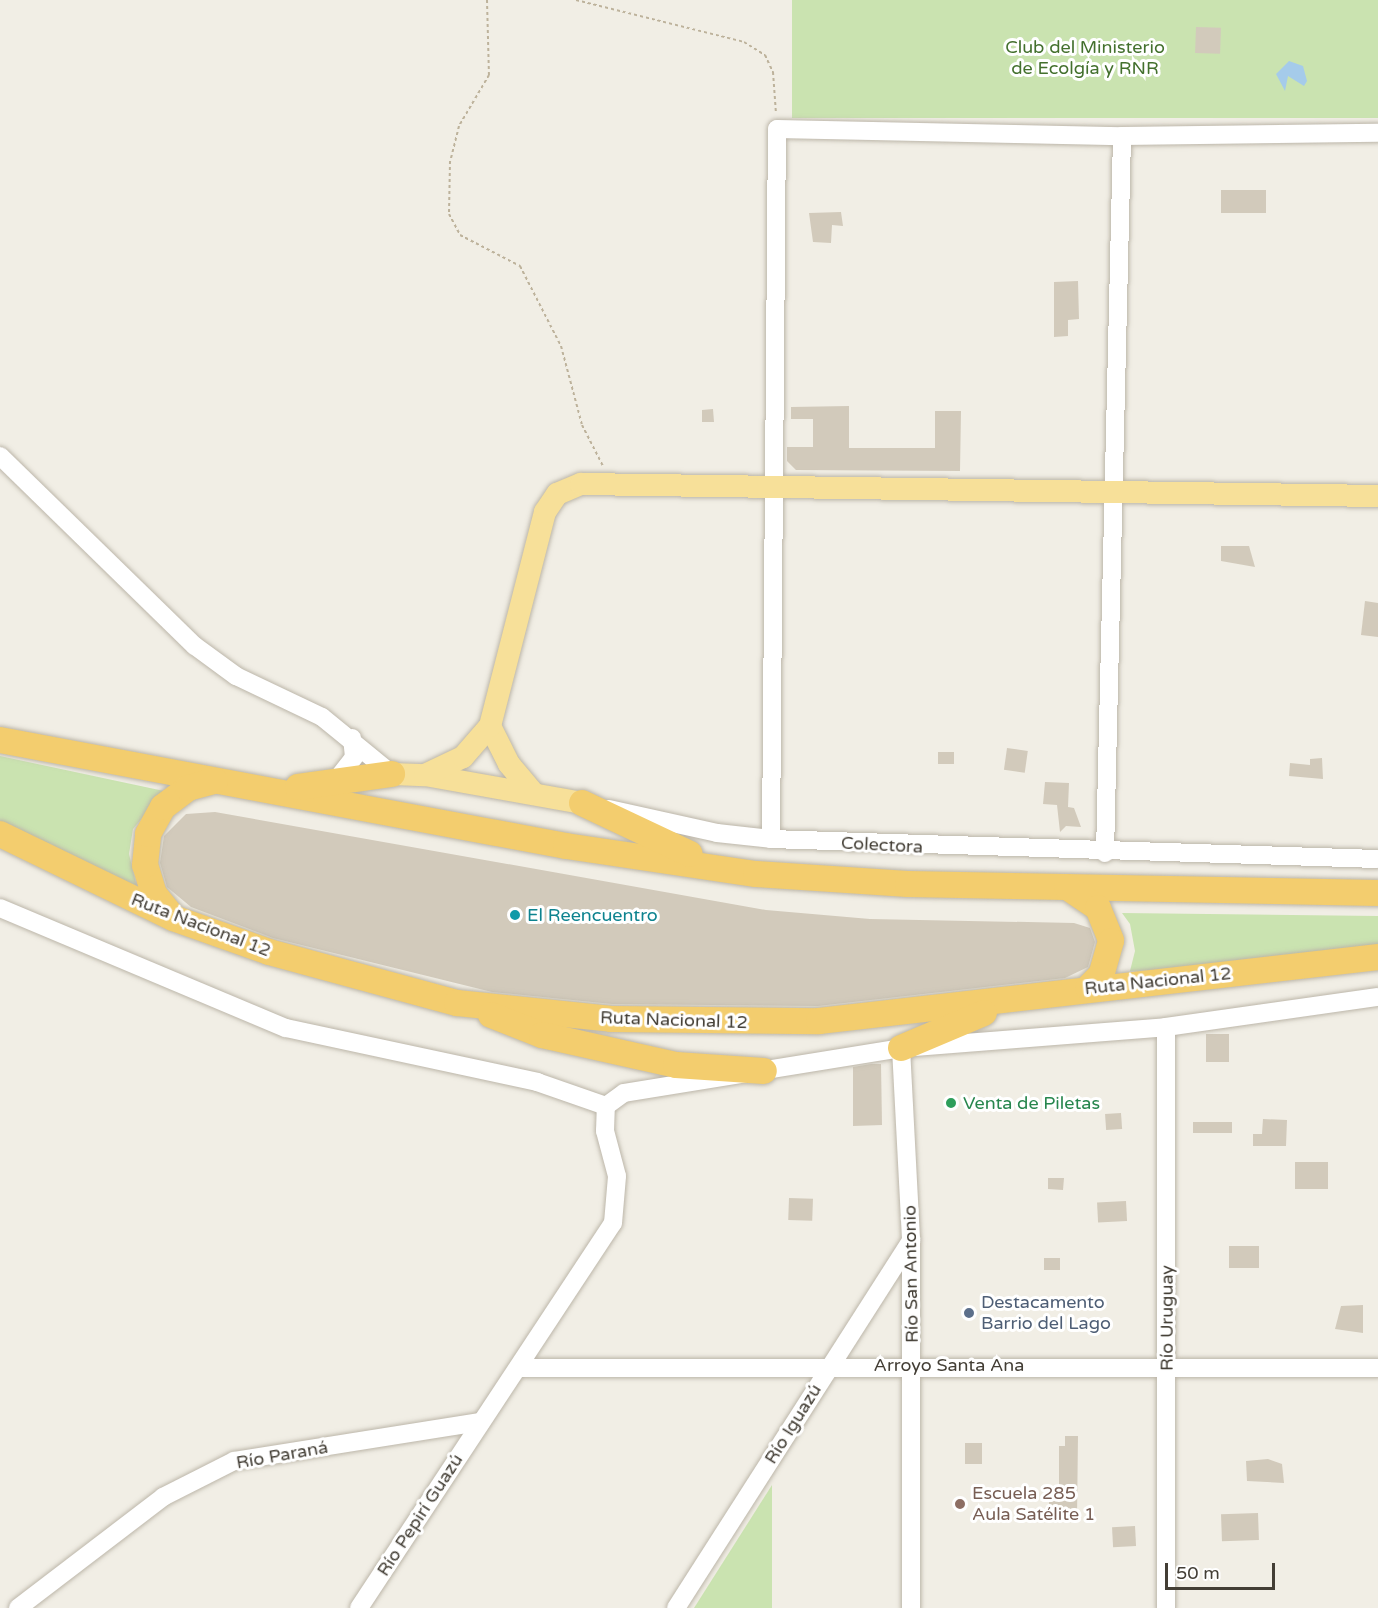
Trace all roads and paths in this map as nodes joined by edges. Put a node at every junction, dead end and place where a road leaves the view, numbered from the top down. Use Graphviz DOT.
graph roads {
  1 [pos="487,0"];
  2 [pos="576,0"];
  3 [pos="777,129"];
  4 [pos="1378,133"];
  5 [pos="1122,136"];
  6 [pos="0,456"];
  7 [pos="624,487"];
  8 [pos="771,489"];
  9 [pos="1113,494"];
  10 [pos="1378,496"];
  11 [pos="490,726"];
  12 [pos="352,738"];
  13 [pos="0,740"];
  14 [pos="392,774"];
  15 [pos="426,775"];
  16 [pos="337,779"];
  17 [pos="218,780"];
  18 [pos="286,789"];
  19 [pos="533,793"];
  20 [pos="582,803"];
  21 [pos="0,834"];
  22 [pos="771,839"];
  23 [pos="1105,853"];
  24 [pos="1378,859"];
  25 [pos="756,874"];
  26 [pos="1067,887"];
  27 [pos="1378,893"];
  28 [pos="0,908"];
  29 [pos="173,918"];
  30 [pos="1378,957"];
  31 [pos="1088,988"];
  32 [pos="1054,992"];
  33 [pos="1378,997"];
  34 [pos="457,1003"];
  35 [pos="1166,1027"];
  36 [pos="901,1048"];
  37 [pos="764,1071"];
  38 [pos="606,1106"];
  39 [pos="911,1240"];
  40 [pos="912,1364"];
  41 [pos="831,1365"];
  42 [pos="1167,1366"];
  43 [pos="520,1368"];
  44 [pos="1378,1368"];
  45 [pos="481,1422"];
  46 [pos="18,1608"];
  47 [pos="359,1608"];
  48 [pos="676,1608"];
  49 [pos="911,1608"];
  50 [pos="1166,1608"];
  1 -- 7 [label="path"];
  2 -- 3 [label="path"];
  3 -- 5 [label="street"];
  3 -- 8 [label="street"];
  4 -- 5 [label="street"];
  5 -- 9 [label="street"];
  6 -- 12 [label="street"];
  7 -- 8 [label="main road"];
  7 -- 11 [label="main road"];
  8 -- 9 [label="main road"];
  8 -- 22 [label="street"];
  9 -- 10 [label="main road"];
  9 -- 23 [label="street"];
  11 -- 15 [label="main road"];
  11 -- 19 [label="main road"];
  12 -- 14 [label="street"];
  12 -- 16 [label="street"];
  13 -- 17 [label="highway"];
  14 -- 15 [label="main road, Colectora"];
  14 -- 16 [label="highway"];
  15 -- 19 [label="main road, Colectora"];
  16 -- 18 [label="highway"];
  17 -- 18 [label="highway"];
  17 -- 29 [label="highway"];
  18 -- 25 [label="highway"];
  19 -- 20 [label="main road, Colectora"];
  20 -- 22 [label="street, Colectora"];
  20 -- 25 [label="highway"];
  21 -- 29 [label="highway, Ruta Nacional 12"];
  22 -- 23 [label="street, Colectora"];
  23 -- 24 [label="street, Colectora"];
  25 -- 26 [label="highway"];
  26 -- 27 [label="highway"];
  26 -- 31 [label="highway"];
  28 -- 38 [label="street"];
  29 -- 34 [label="highway, Ruta Nacional 12"];
  30 -- 31 [label="highway, Ruta Nacional 12"];
  31 -- 32 [label="highway, Ruta Nacional 12"];
  32 -- 34 [label="highway, Ruta Nacional 12"];
  32 -- 36 [label="highway"];
  33 -- 35 [label="street"];
  34 -- 37 [label="highway"];
  35 -- 36 [label="street"];
  35 -- 42 [label="street, Río Uruguay"];
  36 -- 37 [label="street"];
  36 -- 39 [label="street, Río San Antonio"];
  37 -- 38 [label="street"];
  38 -- 43 [label="street, Río Pepirí Guazú"];
  39 -- 40 [label="street, Río San Antonio"];
  39 -- 41 [label="street, Río Iguazú"];
  40 -- 41 [label="street, Arroyo Santa Ana"];
  40 -- 42 [label="street, Arroyo Santa Ana"];
  40 -- 49 [label="street, Río San Antonio"];
  41 -- 43 [label="street, Arroyo Santa Ana"];
  41 -- 48 [label="street, Río Iguazú"];
  42 -- 44 [label="street, Arroyo Santa Ana"];
  42 -- 50 [label="street, Río Uruguay"];
  43 -- 45 [label="street, Río Pepirí Guazú"];
  45 -- 46 [label="street, Río Paraná"];
  45 -- 47 [label="street, Río Pepirí Guazú"];
}
